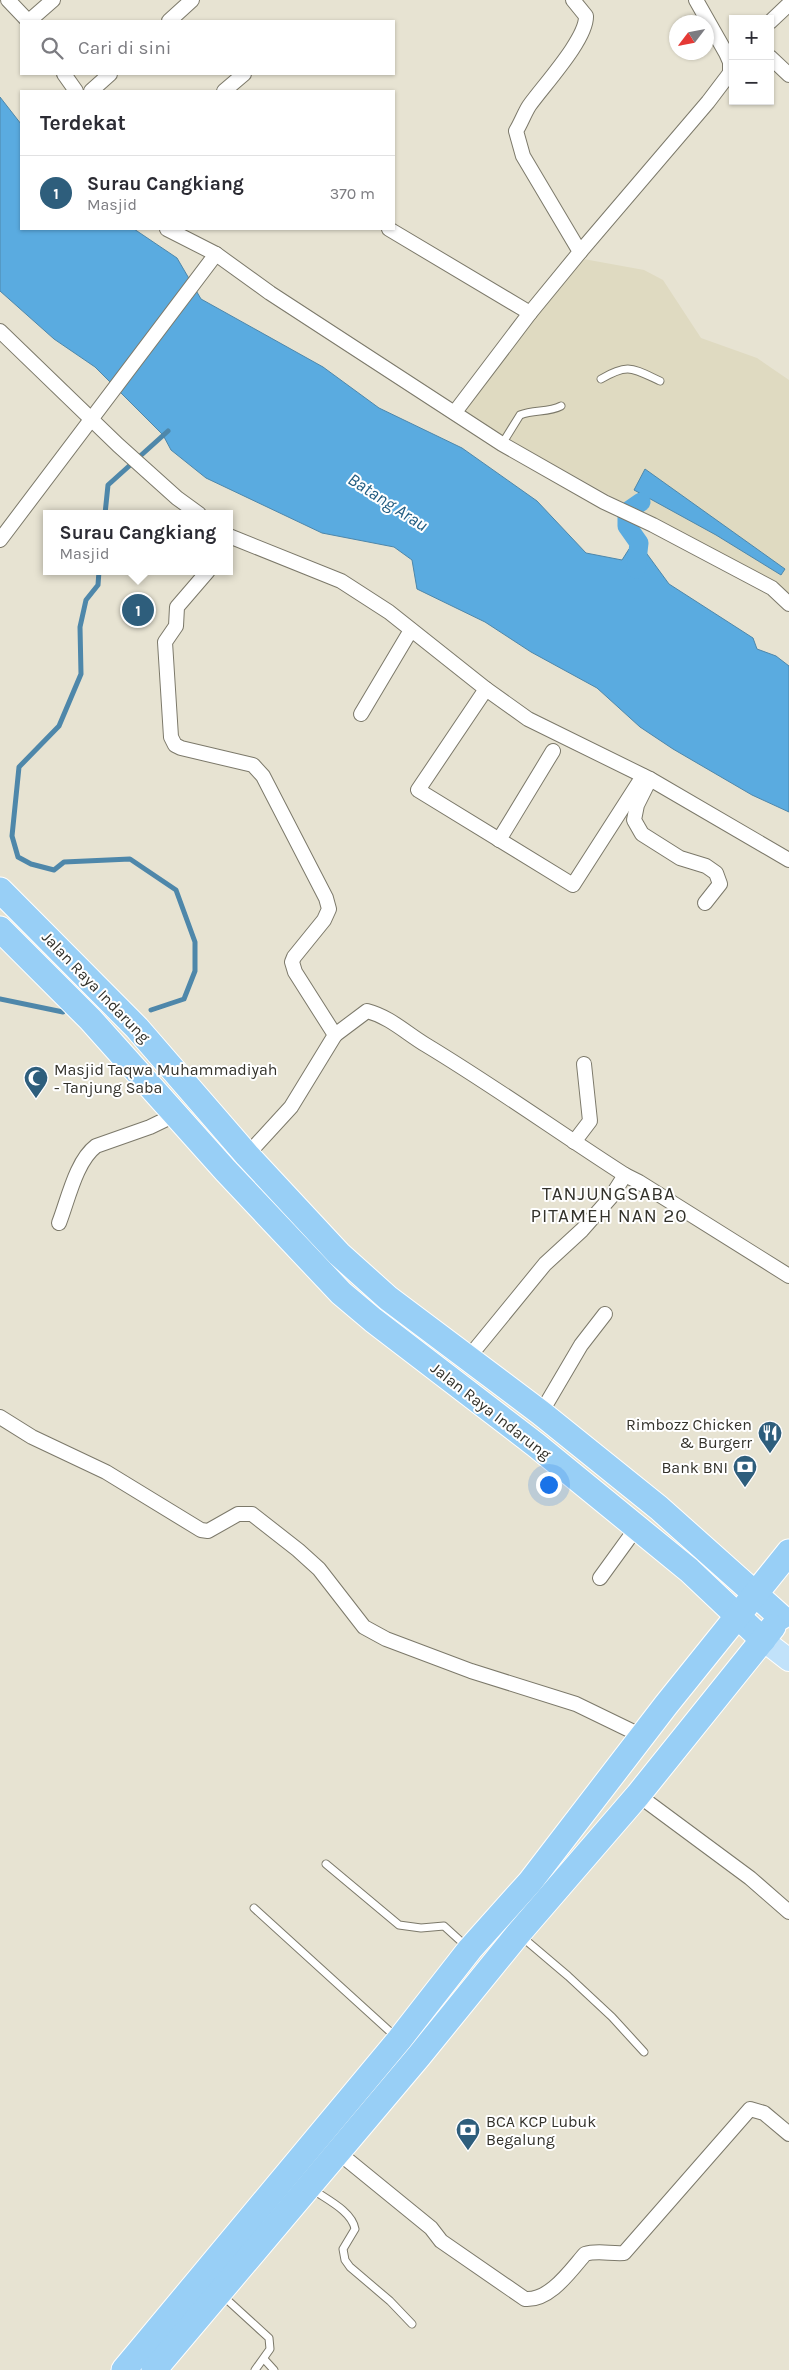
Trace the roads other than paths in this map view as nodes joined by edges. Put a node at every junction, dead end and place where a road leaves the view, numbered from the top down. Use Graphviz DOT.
graph roads {
  1 [pos="8,0"];
  2 [pos="53,0"];
  3 [pos="192,0"];
  4 [pos="573,0"];
  5 [pos="696,0"];
  6 [pos="789,4"];
  7 [pos="774,18"];
  8 [pos="27,20"];
  9 [pos="29,20"];
  10 [pos="169,20"];
  11 [pos="729,52"];
  12 [pos="730,60"];
  13 [pos="773,60"];
  14 [pos="65,75"];
  15 [pos="109,75"];
  16 [pos="243,75"];
  17 [pos="789,75"];
  18 [pos="75,90"];
  19 [pos="92,90"];
  20 [pos="225,90"];
  21 [pos="168,230"];
  22 [pos="392,230"];
  23 [pos="580,252"];
  24 [pos="212,260"];
  25 [pos="530,313"];
  26 [pos="0,331"];
  27 [pos="601,379"];
  28 [pos="660,381"];
  29 [pos="562,406"];
  30 [pos="455,412"];
  31 [pos="91,421"];
  32 [pos="502,444"];
  33 [pos="194,510"];
  34 [pos="1,538"];
  35 [pos="233,540"];
  36 [pos="205,575"];
  37 [pos="789,604"];
  38 [pos="411,630"];
  39 [pos="486,689"];
  40 [pos="361,714"];
  41 [pos="553,751"];
  42 [pos="647,777"];
  43 [pos="499,840"];
  44 [pos="789,860"];
  45 [pos="0,890"];
  46 [pos="705,903"];
  47 [pos="0,929"];
  48 [pos="335,1035"];
  49 [pos="584,1064"];
  50 [pos="177,1114"];
  51 [pos="574,1142"];
  52 [pos="246,1155"];
  53 [pos="226,1170"];
  54 [pos="625,1175"];
  55 [pos="59,1223"];
  56 [pos="789,1276"];
  57 [pos="604,1314"];
  58 [pos="469,1357"];
  59 [pos="541,1413"];
  60 [pos="0,1417"];
  61 [pos="637,1527"];
  62 [pos="789,1552"];
  63 [pos="600,1578"];
  64 [pos="756,1594"];
  65 [pos="738,1615"];
  66 [pos="786,1616"];
  67 [pos="763,1640"];
  68 [pos="789,1660"];
  69 [pos="642,1736"];
  70 [pos="638,1795"];
  71 [pos="326,1864"];
  72 [pos="254,1908"];
  73 [pos="789,1912"];
  74 [pos="518,1934"];
  75 [pos="470,1949"];
  76 [pos="399,2040"];
  77 [pos="644,2052"];
  78 [pos="789,2134"];
  79 [pos="339,2153"];
  80 [pos="310,2187"];
  81 [pos="220,2293"];
  82 [pos="412,2324"];
  83 [pos="264,2359"];
  84 [pos="124,2370"];
  85 [pos="154,2370"];
  86 [pos="255,2370"];
  87 [pos="274,2370"];
  1 -- 8 [label="street"];
  2 -- 9 [label="street"];
  3 -- 10 [label="street"];
  4 -- 23 [label="street"];
  5 -- 11 [label="street"];
  6 -- 7 [label="street"];
  12 -- 23 [label="street"];
  13 -- 17 [label="street"];
  14 -- 18 [label="street"];
  15 -- 19 [label="street"];
  16 -- 20 [label="street"];
  21 -- 24 [label="street"];
  22 -- 25 [label="street"];
  23 -- 25 [label="street"];
  24 -- 30 [label="street"];
  24 -- 31 [label="street"];
  25 -- 30 [label="street"];
  26 -- 31 [label="street"];
  27 -- 28 [label="lane"];
  29 -- 32 [label="lane"];
  30 -- 32 [label="street"];
  31 -- 33 [label="street"];
  31 -- 34 [label="street"];
  32 -- 37 [label="street"];
  35 -- 38 [label="street"];
  36 -- 48 [label="street"];
  38 -- 39 [label="street"];
  38 -- 40 [label="street"];
  39 -- 42 [label="street"];
  39 -- 43 [label="street"];
  41 -- 43 [label="street"];
  42 -- 43 [label="street"];
  42 -- 44 [label="street"];
  42 -- 46 [label="street"];
  45 -- 52 [label="highway, Jalan Raya Indarung"];
  47 -- 50 [label="highway, Jalan Raya Indarung"];
  48 -- 51 [label="street"];
  48 -- 52 [label="street"];
  49 -- 51 [label="street"];
  50 -- 53 [label="highway, Jalan Raya Indarung"];
  50 -- 55 [label="street"];
  51 -- 54 [label="street"];
  52 -- 53 [label="street"];
  52 -- 58 [label="highway, Jalan Raya Indarung"];
  53 -- 61 [label="highway, Jalan Raya Indarung"];
  54 -- 56 [label="street"];
  54 -- 58 [label="street"];
  57 -- 59 [label="street"];
  58 -- 59 [label="highway, Jalan Raya Indarung"];
  59 -- 64 [label="highway, Jalan Raya Indarung"];
  60 -- 69 [label="street"];
  61 -- 63 [label="street"];
  61 -- 65 [label="highway, Jalan Raya Indarung"];
  62 -- 64 [label="highway"];
  64 -- 65 [label="highway"];
  64 -- 66 [label="highway, Jalan Raya Indarung"];
  65 -- 67 [label="highway, Jalan Raya Indarung"];
  65 -- 69 [label="highway"];
  66 -- 67 [label="highway"];
  67 -- 68 [label="main road, Jalan Raya Indarung"];
  67 -- 70 [label="highway"];
  69 -- 75 [label="highway"];
  70 -- 73 [label="street"];
  70 -- 74 [label="highway"];
  71 -- 75 [label="lane"];
  72 -- 76 [label="lane"];
  74 -- 77 [label="lane"];
  74 -- 79 [label="highway"];
  75 -- 76 [label="highway"];
  76 -- 84 [label="highway"];
  78 -- 79 [label="street"];
  79 -- 80 [label="highway"];
  80 -- 81 [label="highway"];
  80 -- 82 [label="lane"];
  81 -- 83 [label="lane"];
  81 -- 85 [label="highway"];
  83 -- 86 [label="lane"];
  83 -- 87 [label="lane"];
}
